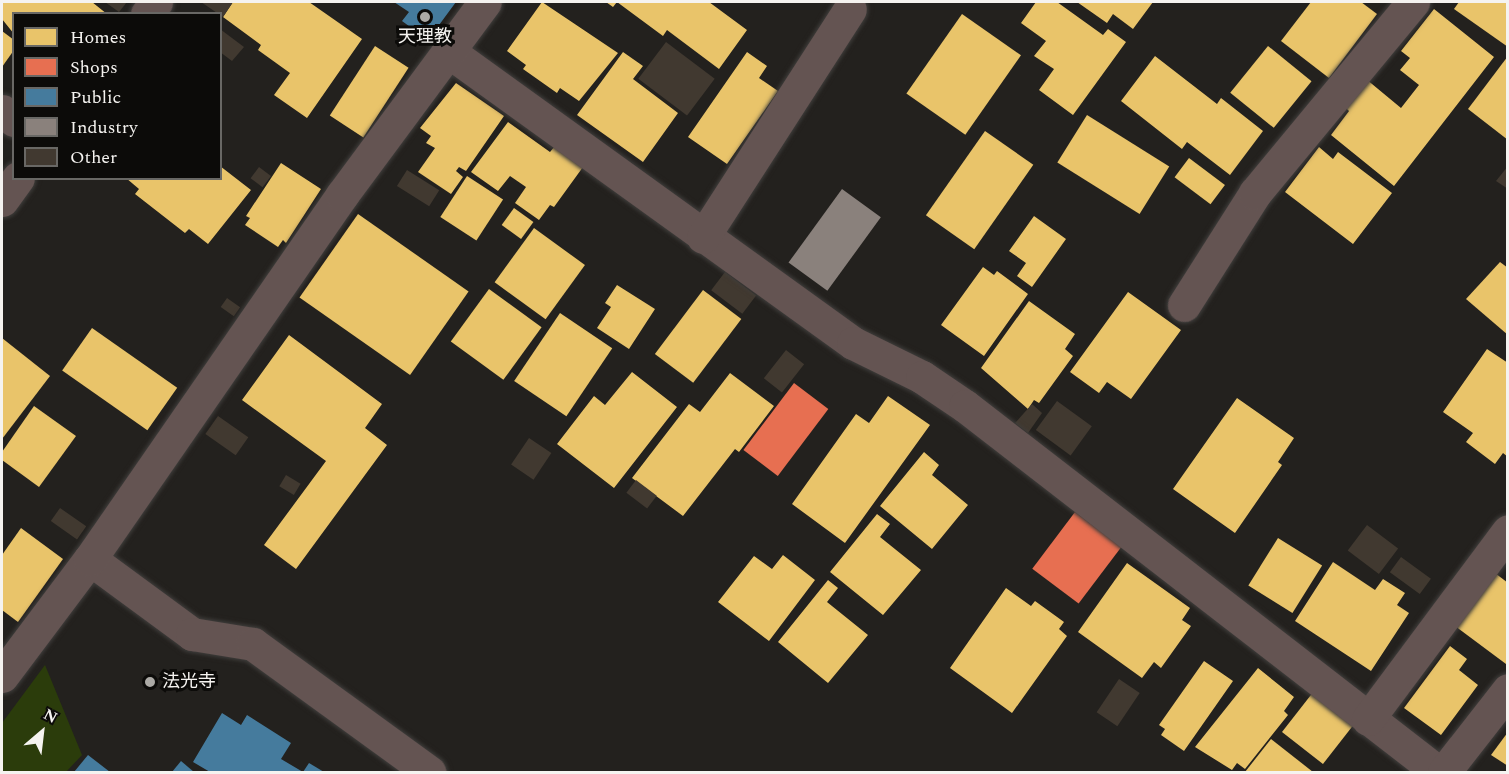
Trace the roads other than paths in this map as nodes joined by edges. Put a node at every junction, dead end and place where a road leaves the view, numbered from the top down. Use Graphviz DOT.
graph roads {
  1 [pos="485,2"];
  2 [pos="1413,2"];
  3 [pos="850,9"];
  4 [pos="448,51"];
  5 [pos="17,180"];
  6 [pos="2,200"];
  7 [pos="703,237"];
  8 [pos="1184,305"];
  9 [pos="1508,531"];
  10 [pos="90,559"];
  11 [pos="2,676"];
  12 [pos="1508,690"];
  13 [pos="1368,719"];
  14 [pos="429,772"];
  15 [pos="1437,772"];
  16 [pos="1444,772"];
  1 -- 4 [label="street"];
  2 -- 8 [label="street"];
  3 -- 7 [label="street"];
  4 -- 7 [label="street"];
  4 -- 10 [label="street"];
  5 -- 6 [label="street"];
  7 -- 13 [label="street"];
  9 -- 13 [label="street"];
  10 -- 11 [label="street"];
  10 -- 14 [label="street"];
  12 -- 16 [label="street"];
  13 -- 15 [label="street"];
}
